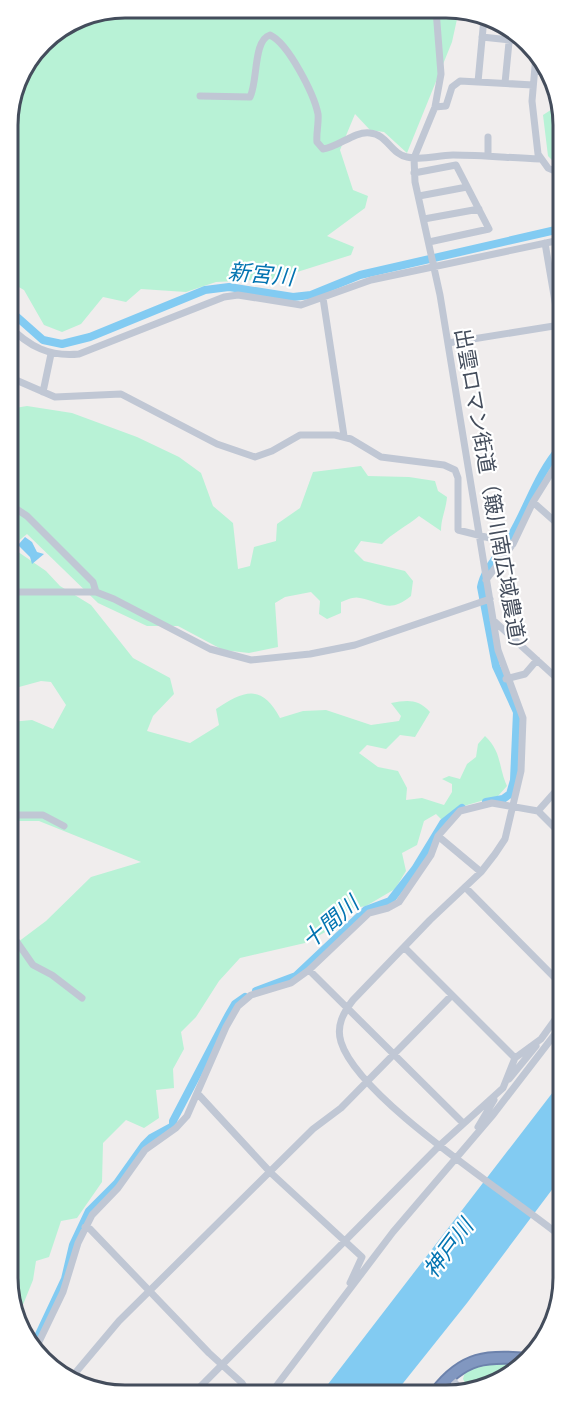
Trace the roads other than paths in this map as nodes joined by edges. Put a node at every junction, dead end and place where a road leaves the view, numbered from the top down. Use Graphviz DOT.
graph roads {
  1 [pos="437,18"];
  2 [pos="483,25"];
  3 [pos="482,37"];
  4 [pos="509,40"];
  5 [pos="535,66"];
  6 [pos="535,71"];
  7 [pos="539,71"];
  8 [pos="478,82"];
  9 [pos="505,83"];
  10 [pos="533,85"];
  11 [pos="200,96"];
  12 [pos="435,107"];
  13 [pos="488,137"];
  14 [pos="488,156"];
  15 [pos="414,158"];
  16 [pos="540,159"];
  17 [pos="553,170"];
  18 [pos="414,173"];
  19 [pos="467,187"];
  20 [pos="419,196"];
  21 [pos="479,209"];
  22 [pos="424,219"];
  23 [pos="553,241"];
  24 [pos="429,242"];
  25 [pos="545,243"];
  26 [pos="433,262"];
  27 [pos="553,287"];
  28 [pos="323,298"];
  29 [pos="553,326"];
  30 [pos="18,334"];
  31 [pos="448,343"];
  32 [pos="51,354"];
  33 [pos="18,381"];
  34 [pos="43,392"];
  35 [pos="344,436"];
  36 [pos="553,469"];
  37 [pos="533,502"];
  38 [pos="18,510"];
  39 [pos="553,519"];
  40 [pos="478,536"];
  41 [pos="513,544"];
  42 [pos="486,580"];
  43 [pos="18,592"];
  44 [pos="96,592"];
  45 [pos="490,600"];
  46 [pos="492,620"];
  47 [pos="537,660"];
  48 [pos="553,675"];
  49 [pos="506,679"];
  50 [pos="553,794"];
  51 [pos="513,807"];
  52 [pos="538,811"];
  53 [pos="18,815"];
  54 [pos="64,826"];
  55 [pos="553,826"];
  56 [pos="438,836"];
  57 [pos="481,872"];
  58 [pos="465,887"];
  59 [pos="18,943"];
  60 [pos="405,948"];
  61 [pos="309,970"];
  62 [pos="553,976"];
  63 [pos="452,995"];
  64 [pos="82,998"];
  65 [pos="347,1008"];
  66 [pos="553,1023"];
  67 [pos="553,1037"];
  68 [pos="541,1039"];
  69 [pos="394,1053"];
  70 [pos="515,1058"];
  71 [pos="366,1081"];
  72 [pos="502,1088"];
  73 [pos="198,1094"];
  74 [pos="463,1123"];
  75 [pos="475,1133"];
  76 [pos="440,1145"];
  77 [pos="459,1159"];
  78 [pos="271,1173"];
  79 [pos="85,1227"];
  80 [pos="553,1230"];
  81 [pos="344,1242"];
  82 [pos="151,1291"];
  83 [pos="345,1294"];
  84 [pos="39,1342"];
  85 [pos="516,1358"];
  86 [pos="221,1365"];
  87 [pos="76,1373"];
  88 [pos="450,1377"];
  89 [pos="456,1384"];
  90 [pos="202,1385"];
  91 [pos="243,1385"];
  92 [pos="276,1385"];
  93 [pos="443,1385"];
  1 -- 12 [label="street, 出雲ロマン街道（簸川南広域農道）"];
  2 -- 3 [label="street"];
  3 -- 4 [label="street"];
  3 -- 8 [label="street"];
  4 -- 9 [label="street"];
  5 -- 6 [label="street"];
  6 -- 7 [label="street"];
  6 -- 10 [label="street"];
  8 -- 9 [label="street"];
  8 -- 12 [label="street"];
  9 -- 10 [label="street"];
  10 -- 16 [label="street"];
  11 -- 15 [label="street"];
  12 -- 15 [label="street, 出雲ロマン街道（簸川南広域農道）"];
  13 -- 14 [label="street"];
  14 -- 15 [label="street"];
  14 -- 16 [label="street"];
  15 -- 18 [label="street, 出雲ロマン街道（簸川南広域農道）"];
  16 -- 17 [label="street"];
  18 -- 19 [label="street"];
  18 -- 20 [label="street, 出雲ロマン街道（簸川南広域農道）"];
  19 -- 20 [label="street"];
  19 -- 21 [label="street"];
  20 -- 22 [label="street, 出雲ロマン街道（簸川南広域農道）"];
  21 -- 22 [label="street"];
  21 -- 24 [label="street"];
  22 -- 24 [label="street, 出雲ロマン街道（簸川南広域農道）"];
  23 -- 25 [label="street"];
  24 -- 26 [label="street, 出雲ロマン街道（簸川南広域農道）"];
  25 -- 26 [label="street"];
  25 -- 27 [label="street"];
  26 -- 28 [label="street"];
  26 -- 31 [label="street, 出雲ロマン街道（簸川南広域農道）"];
  28 -- 32 [label="street"];
  28 -- 35 [label="street"];
  29 -- 31 [label="street"];
  30 -- 32 [label="street"];
  31 -- 40 [label="street, 出雲ロマン街道（簸川南広域農道）"];
  32 -- 34 [label="street"];
  33 -- 34 [label="street"];
  34 -- 35 [label="street"];
  35 -- 40 [label="street"];
  36 -- 37 [label="street"];
  37 -- 39 [label="street"];
  37 -- 41 [label="street"];
  38 -- 44 [label="street"];
  40 -- 41 [label="street"];
  40 -- 42 [label="street, 出雲ロマン街道（簸川南広域農道）"];
  41 -- 42 [label="street"];
  42 -- 45 [label="street, 出雲ロマン街道（簸川南広域農道）"];
  43 -- 44 [label="street"];
  44 -- 45 [label="street"];
  45 -- 46 [label="street, 出雲ロマン街道（簸川南広域農道）"];
  46 -- 47 [label="street"];
  46 -- 49 [label="street, 出雲ロマン街道（簸川南広域農道）"];
  47 -- 48 [label="street"];
  47 -- 49 [label="street"];
  49 -- 51 [label="street, 出雲ロマン街道（簸川南広域農道）"];
  50 -- 52 [label="street"];
  51 -- 52 [label="street"];
  51 -- 56 [label="street"];
  51 -- 57 [label="street, 出雲ロマン街道（簸川南広域農道）"];
  52 -- 55 [label="street"];
  53 -- 54 [label="street"];
  56 -- 57 [label="street"];
  56 -- 61 [label="street"];
  57 -- 58 [label="street, 出雲ロマン街道（簸川南広域農道）"];
  58 -- 60 [label="street, 出雲ロマン街道（簸川南広域農道）"];
  58 -- 62 [label="street"];
  59 -- 64 [label="street"];
  60 -- 63 [label="street"];
  60 -- 65 [label="street, 出雲ロマン街道（簸川南広域農道）"];
  61 -- 65 [label="street"];
  61 -- 73 [label="street"];
  63 -- 69 [label="street"];
  63 -- 70 [label="street"];
  65 -- 69 [label="street"];
  65 -- 71 [label="street"];
  66 -- 68 [label="street"];
  67 -- 75 [label="street"];
  68 -- 70 [label="street"];
  68 -- 72 [label="street"];
  69 -- 71 [label="street"];
  69 -- 74 [label="street"];
  70 -- 72 [label="street"];
  71 -- 76 [label="street"];
  71 -- 78 [label="street"];
  72 -- 74 [label="street"];
  72 -- 75 [label="street"];
  73 -- 78 [label="street"];
  73 -- 79 [label="street"];
  74 -- 76 [label="street"];
  75 -- 77 [label="street"];
  76 -- 77 [label="street"];
  76 -- 81 [label="street"];
  77 -- 80 [label="street"];
  77 -- 83 [label="street"];
  78 -- 81 [label="street"];
  78 -- 82 [label="street"];
  79 -- 82 [label="street"];
  79 -- 84 [label="street"];
  81 -- 83 [label="street"];
  81 -- 86 [label="street"];
  82 -- 86 [label="street"];
  82 -- 87 [label="street"];
  83 -- 92 [label="street"];
  85 -- 88 [label="highway"];
  86 -- 90 [label="street"];
  86 -- 91 [label="street"];
  88 -- 89 [label="street"];
  88 -- 93 [label="highway"];
}
